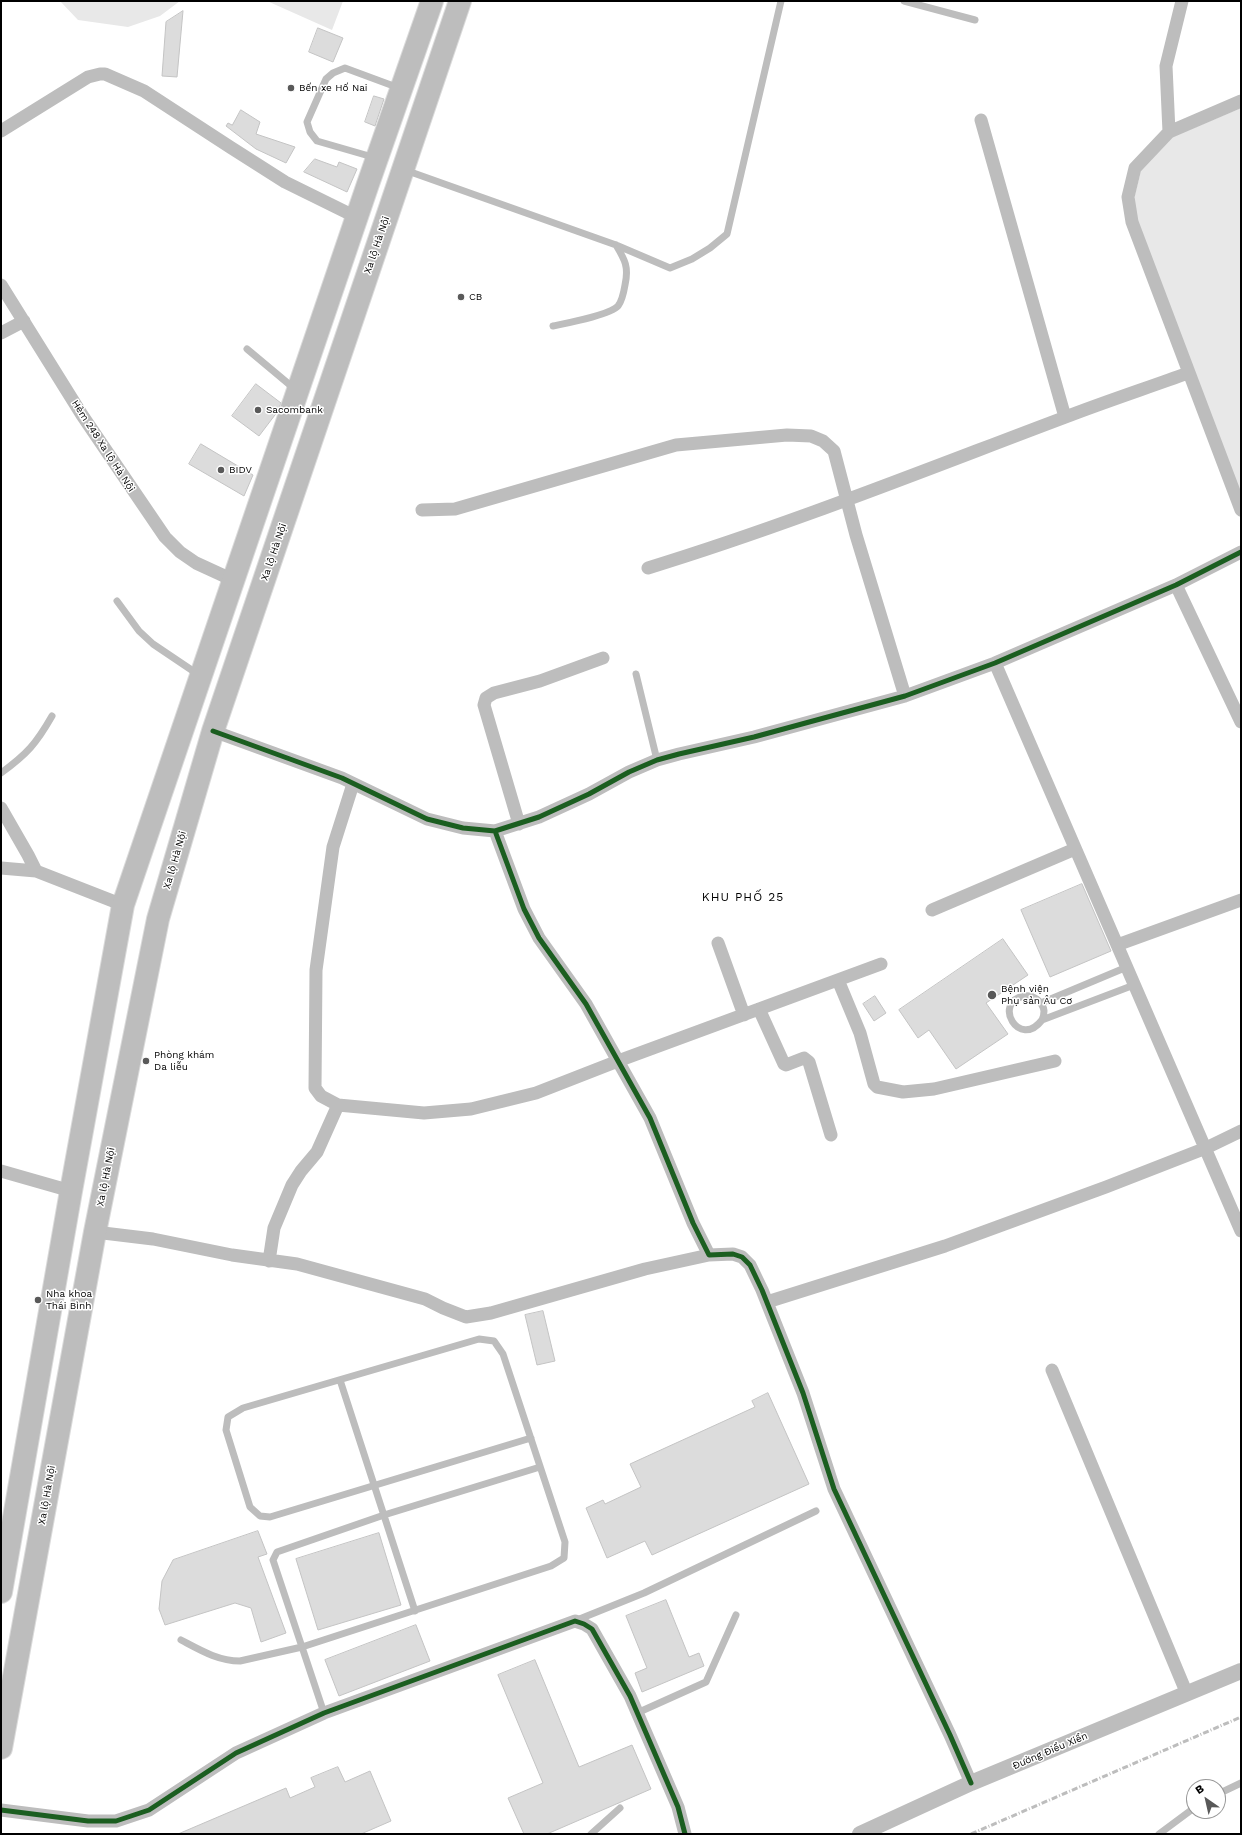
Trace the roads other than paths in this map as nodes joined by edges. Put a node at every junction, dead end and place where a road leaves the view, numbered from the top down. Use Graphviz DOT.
graph roads {
  1 [pos="432,1"];
  2 [pos="460,1"];
  3 [pos="781,1"];
  4 [pos="904,1"];
  5 [pos="1182,1"];
  6 [pos="975,20"];
  7 [pos="401,88"];
  8 [pos="1241,101"];
  9 [pos="981,120"];
  10 [pos="1,131"];
  11 [pos="1169,132"];
  12 [pos="377,159"];
  13 [pos="403,169"];
  14 [pos="356,217"];
  15 [pos="383,228"];
  16 [pos="616,245"];
  17 [pos="1,285"];
  18 [pos="24,321"];
  19 [pos="553,326"];
  20 [pos="1,333"];
  21 [pos="247,349"];
  22 [pos="1188,373"];
  23 [pos="297,392"];
  24 [pos="1065,417"];
  25 [pos="847,500"];
  26 [pos="422,510"];
  27 [pos="1241,510"];
  28 [pos="1241,552"];
  29 [pos="648,568"];
  30 [pos="233,580"];
  31 [pos="1176,585"];
  32 [pos="117,601"];
  33 [pos="604,658"];
  34 [pos="995,663"];
  35 [pos="636,674"];
  36 [pos="201,676"];
  37 [pos="905,696"];
  38 [pos="52,716"];
  39 [pos="1241,722"];
  40 [pos="213,731"];
  41 [pos="657,760"];
  42 [pos="1,773"];
  43 [pos="353,784"];
  44 [pos="1,808"];
  45 [pos="519,824"];
  46 [pos="495,831"];
  47 [pos="1075,849"];
  48 [pos="1,868"];
  49 [pos="36,871"];
  50 [pos="1241,900"];
  51 [pos="123,905"];
  52 [pos="932,910"];
  53 [pos="718,943"];
  54 [pos="1117,945"];
  55 [pos="880,964"];
  56 [pos="1127,968"];
  57 [pos="838,980"];
  58 [pos="1134,985"];
  59 [pos="1041,1003"];
  60 [pos="759,1009"];
  61 [pos="744,1015"];
  62 [pos="1042,1020"];
  63 [pos="618,1061"];
  64 [pos="1055,1061"];
  65 [pos="338,1105"];
  66 [pos="1241,1131"];
  67 [pos="831,1135"];
  68 [pos="1206,1148"];
  69 [pos="1,1171"];
  70 [pos="71,1190"];
  71 [pos="95,1232"];
  72 [pos="1241,1232"];
  73 [pos="709,1255"];
  74 [pos="269,1261"];
  75 [pos="767,1302"];
  76 [pos="1052,1370"];
  77 [pos="340,1380"];
  78 [pos="531,1438"];
  79 [pos="540,1467"];
  80 [pos="374,1485"];
  81 [pos="8,1508"];
  82 [pos="816,1511"];
  83 [pos="384,1515"];
  84 [pos="1,1592"];
  85 [pos="415,1612"];
  86 [pos="736,1616"];
  87 [pos="574,1621"];
  88 [pos="181,1640"];
  89 [pos="302,1647"];
  90 [pos="1241,1671"];
  91 [pos="1187,1694"];
  92 [pos="637,1712"];
  93 [pos="324,1713"];
  94 [pos="1,1748"];
  95 [pos="971,1783"];
  96 [pos="1241,1783"];
  97 [pos="1226,1790"];
  98 [pos="620,1808"];
  99 [pos="1,1810"];
  100 [pos="1186,1814"];
  101 [pos="591,1834"];
  102 [pos="686,1834"];
  103 [pos="860,1834"];
  104 [pos="1158,1834"];
  1 -- 7 [label="highway"];
  2 -- 13 [label="highway, Xa lộ Hà Nội"];
  3 -- 16 [label="lane"];
  4 -- 6 [label="lane"];
  5 -- 11 [label="street"];
  7 -- 12 [label="highway"];
  7 -- 12 [label="lane"];
  8 -- 11 [label="street"];
  9 -- 24 [label="street"];
  10 -- 14 [label="street"];
  11 -- 22 [label="street"];
  12 -- 13 [label="highway"];
  12 -- 14 [label="highway"];
  13 -- 15 [label="highway, Xa lộ Hà Nội"];
  13 -- 16 [label="lane"];
  14 -- 15 [label="highway"];
  14 -- 23 [label="highway"];
  15 -- 40 [label="highway, Xa lộ Hà Nội"];
  16 -- 19 [label="lane"];
  17 -- 18 [label="street, Hẻm 248 Xa lộ Hà Nội"];
  18 -- 20 [label="street"];
  18 -- 30 [label="street, Hẻm 248 Xa lộ Hà Nội"];
  21 -- 23 [label="lane"];
  22 -- 24 [label="street"];
  22 -- 27 [label="street"];
  23 -- 30 [label="highway"];
  24 -- 25 [label="street"];
  25 -- 26 [label="street"];
  25 -- 29 [label="street"];
  25 -- 37 [label="street"];
  28 -- 31 [label="street"];
  30 -- 36 [label="highway"];
  31 -- 34 [label="street"];
  31 -- 39 [label="street"];
  32 -- 36 [label="lane"];
  33 -- 45 [label="street"];
  34 -- 37 [label="street"];
  34 -- 47 [label="street"];
  35 -- 41 [label="lane"];
  36 -- 51 [label="highway"];
  37 -- 41 [label="street"];
  38 -- 42 [label="lane"];
  40 -- 43 [label="street"];
  40 -- 71 [label="highway, Xa lộ Hà Nội"];
  41 -- 45 [label="street"];
  43 -- 46 [label="street"];
  43 -- 65 [label="street"];
  44 -- 49 [label="street"];
  45 -- 46 [label="street"];
  46 -- 63 [label="street"];
  47 -- 52 [label="street"];
  47 -- 54 [label="street"];
  48 -- 49 [label="street"];
  49 -- 51 [label="street"];
  50 -- 54 [label="street"];
  51 -- 70 [label="highway"];
  53 -- 61 [label="street"];
  54 -- 56 [label="street"];
  55 -- 57 [label="street"];
  56 -- 58 [label="street"];
  56 -- 59 [label="lane"];
  57 -- 60 [label="street"];
  57 -- 64 [label="street"];
  58 -- 62 [label="lane"];
  58 -- 68 [label="street"];
  59 -- 62 [label="lane"];
  59 -- 62 [label="lane"];
  60 -- 61 [label="street"];
  60 -- 67 [label="street"];
  61 -- 63 [label="street"];
  63 -- 65 [label="street"];
  63 -- 73 [label="street"];
  65 -- 74 [label="street"];
  66 -- 68 [label="street"];
  68 -- 72 [label="street"];
  68 -- 75 [label="street"];
  69 -- 70 [label="street"];
  70 -- 81 [label="highway"];
  71 -- 74 [label="street"];
  71 -- 94 [label="highway, Xa lộ Hà Nội"];
  73 -- 74 [label="street"];
  73 -- 75 [label="street"];
  75 -- 95 [label="street"];
  76 -- 91 [label="street"];
  77 -- 78 [label="lane"];
  77 -- 80 [label="lane"];
  77 -- 80 [label="lane"];
  78 -- 79 [label="lane"];
  78 -- 80 [label="lane"];
  79 -- 83 [label="lane"];
  79 -- 85 [label="lane"];
  80 -- 83 [label="lane"];
  81 -- 84 [label="highway"];
  82 -- 87 [label="lane"];
  83 -- 85 [label="lane"];
  83 -- 89 [label="lane"];
  85 -- 89 [label="lane"];
  86 -- 92 [label="lane"];
  87 -- 92 [label="street"];
  87 -- 93 [label="street"];
  88 -- 89 [label="lane"];
  89 -- 93 [label="lane"];
  90 -- 91 [label="street, Đường Điểu Xiển"];
  91 -- 95 [label="street, Đường Điểu Xiển"];
  92 -- 102 [label="street"];
  93 -- 99 [label="street"];
  95 -- 103 [label="street, Đường Điểu Xiển"];
  96 -- 97 [label="lane"];
  98 -- 101 [label="lane"];
  100 -- 104 [label="lane"];
}
